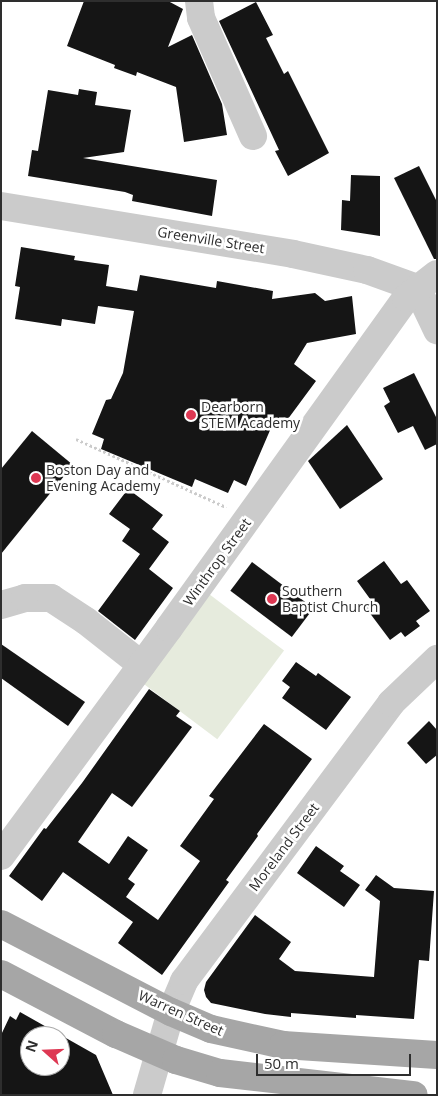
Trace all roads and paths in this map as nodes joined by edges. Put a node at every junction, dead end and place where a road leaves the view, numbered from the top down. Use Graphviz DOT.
graph roads {
  1 [pos="199,1"];
  2 [pos="253,136"];
  3 [pos="1,206"];
  4 [pos="427,281"];
  5 [pos="437,330"];
  6 [pos="76,439"];
  7 [pos="250,516"];
  8 [pos="1,605"];
  9 [pos="437,659"];
  10 [pos="142,664"];
  11 [pos="1,856"];
  12 [pos="1,924"];
  13 [pos="1,974"];
  14 [pos="171,1012"];
  15 [pos="160,1053"];
  16 [pos="437,1055"];
  17 [pos="371,1093"];
  18 [pos="147,1095"];
  19 [pos="414,1095"];
  1 -- 2 [label="street"];
  3 -- 4 [label="street, Greenville Street"];
  4 -- 5 [label="street"];
  4 -- 7 [label="street, Winthrop Street"];
  6 -- 7 [label="path"];
  7 -- 10 [label="street, Winthrop Street"];
  8 -- 10 [label="street"];
  9 -- 14 [label="street, Moreland Street"];
  10 -- 11 [label="street, Winthrop Street"];
  12 -- 14 [label="main road, Warren Street"];
  13 -- 15 [label="main road"];
  14 -- 15 [label="street, Moreland Street"];
  14 -- 16 [label="main road, Warren Street"];
  15 -- 17 [label="main road"];
  15 -- 18 [label="street, Moreland Street"];
  17 -- 19 [label="main road"];
}
